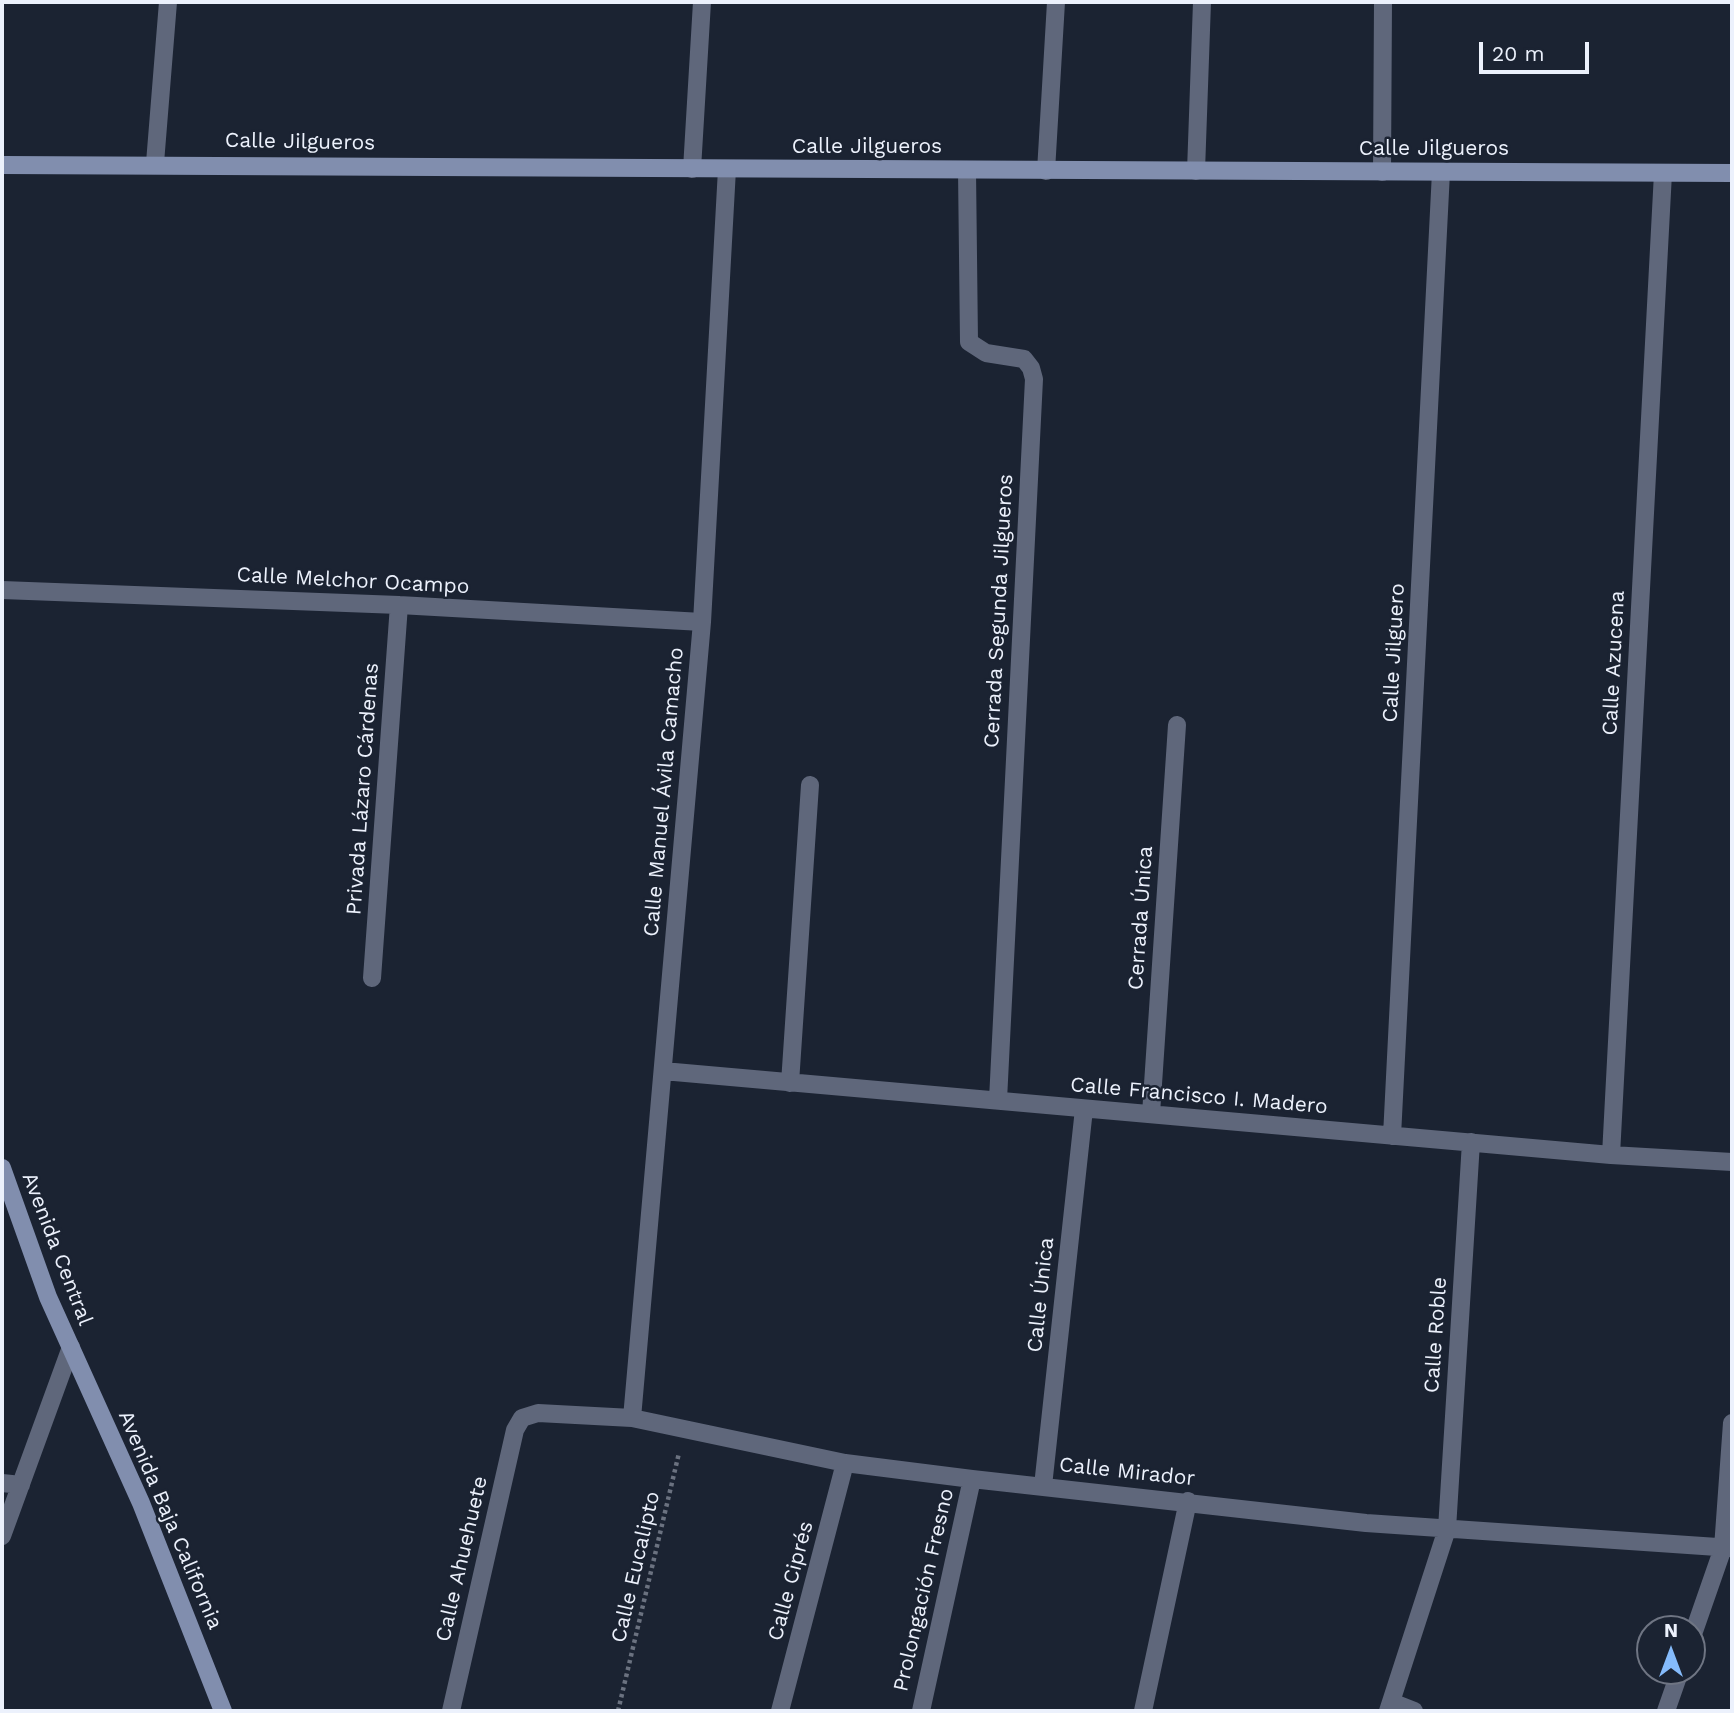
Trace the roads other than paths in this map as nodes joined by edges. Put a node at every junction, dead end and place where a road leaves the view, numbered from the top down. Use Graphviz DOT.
graph roads {
  1 [pos="168,2"];
  2 [pos="702,2"];
  3 [pos="1056,2"];
  4 [pos="1202,2"];
  5 [pos="1383,2"];
  6 [pos="155,163"];
  7 [pos="2,164"];
  8 [pos="692,169"];
  9 [pos="727,169"];
  10 [pos="967,170"];
  11 [pos="1046,171"];
  12 [pos="1196,171"];
  13 [pos="1382,172"];
  14 [pos="1441,172"];
  15 [pos="1663,173"];
  16 [pos="1732,173"];
  17 [pos="2,590"];
  18 [pos="399,605"];
  19 [pos="702,622"];
  20 [pos="1177,725"];
  21 [pos="810,785"];
  22 [pos="372,978"];
  23 [pos="663,1071"];
  24 [pos="790,1083"];
  25 [pos="998,1100"];
  26 [pos="1084,1109"];
  27 [pos="1151,1114"];
  28 [pos="1392,1136"];
  29 [pos="1471,1142"];
  30 [pos="1611,1155"];
  31 [pos="1732,1162"];
  32 [pos="2,1168"];
  33 [pos="71,1347"];
  34 [pos="522,1418"];
  35 [pos="632,1418"];
  36 [pos="1732,1423"];
  37 [pos="845,1463"];
  38 [pos="972,1479"];
  39 [pos="2,1483"];
  40 [pos="21,1485"];
  41 [pos="1043,1486"];
  42 [pos="1188,1501"];
  43 [pos="1447,1530"];
  44 [pos="2,1536"];
  45 [pos="1728,1548"];
  46 [pos="1701,1615"];
  47 [pos="1675,1685"];
  48 [pos="1389,1706"];
  49 [pos="223,1711"];
  50 [pos="451,1711"];
  51 [pos="780,1711"];
  52 [pos="920,1711"];
  53 [pos="1143,1711"];
  54 [pos="1414,1711"];
  55 [pos="1666,1711"];
  1 -- 6 [label="street"];
  2 -- 8 [label="street"];
  3 -- 11 [label="street"];
  4 -- 12 [label="street"];
  5 -- 13 [label="street"];
  6 -- 7 [label="street, Calle Jilgueros"];
  6 -- 8 [label="street, Calle Jilgueros"];
  8 -- 9 [label="street, Calle Jilgueros"];
  9 -- 10 [label="street, Calle Jilgueros"];
  9 -- 19 [label="street, Calle Manuel Ávila Camacho"];
  10 -- 11 [label="street, Calle Jilgueros"];
  10 -- 25 [label="street, Cerrada Segunda Jilgueros"];
  11 -- 12 [label="street, Calle Jilgueros"];
  12 -- 13 [label="street, Calle Jilgueros"];
  13 -- 14 [label="street, Calle Jilgueros"];
  14 -- 15 [label="street, Calle Jilgueros"];
  14 -- 28 [label="street, Calle Jilguero"];
  15 -- 16 [label="street, Calle Jilgueros"];
  15 -- 30 [label="street, Calle Azucena"];
  17 -- 18 [label="street, Calle Melchor Ocampo"];
  18 -- 19 [label="street, Calle Melchor Ocampo"];
  18 -- 22 [label="street, Privada Lázaro Cárdenas"];
  19 -- 23 [label="street, Calle Manuel Ávila Camacho"];
  20 -- 27 [label="street, Cerrada Única"];
  21 -- 24 [label="street"];
  23 -- 24 [label="street, Calle Francisco I. Madero"];
  23 -- 35 [label="street, Calle Manuel Ávila Camacho"];
  24 -- 25 [label="street, Calle Francisco I. Madero"];
  25 -- 26 [label="street, Calle Francisco I. Madero"];
  26 -- 27 [label="street, Calle Francisco I. Madero"];
  26 -- 41 [label="street, Calle Única"];
  27 -- 28 [label="street, Calle Francisco I. Madero"];
  28 -- 29 [label="street, Calle Francisco I. Madero"];
  29 -- 30 [label="street, Calle Francisco I. Madero"];
  29 -- 43 [label="street, Calle Roble"];
  30 -- 31 [label="street, Calle Francisco I. Madero"];
  32 -- 33 [label="street, Avenida Central"];
  33 -- 40 [label="street"];
  33 -- 49 [label="street, Avenida Baja California"];
  34 -- 35 [label="street, Calle Mirador"];
  34 -- 50 [label="street, Calle Ahuehuete"];
  35 -- 37 [label="street, Calle Mirador"];
  36 -- 45 [label="street"];
  37 -- 38 [label="street, Calle Mirador"];
  37 -- 51 [label="street, Calle Ciprés"];
  38 -- 41 [label="street, Calle Mirador"];
  38 -- 52 [label="street, Prolongación Fresno"];
  39 -- 40 [label="street"];
  40 -- 44 [label="street"];
  41 -- 42 [label="street, Calle Mirador"];
  42 -- 43 [label="street, Calle Mirador"];
  42 -- 53 [label="street"];
  43 -- 45 [label="street, Calle Mirador"];
  43 -- 48 [label="street, Calle Roble"];
  45 -- 46 [label="street"];
  47 -- 55 [label="street"];
  48 -- 54 [label="street"];
}
